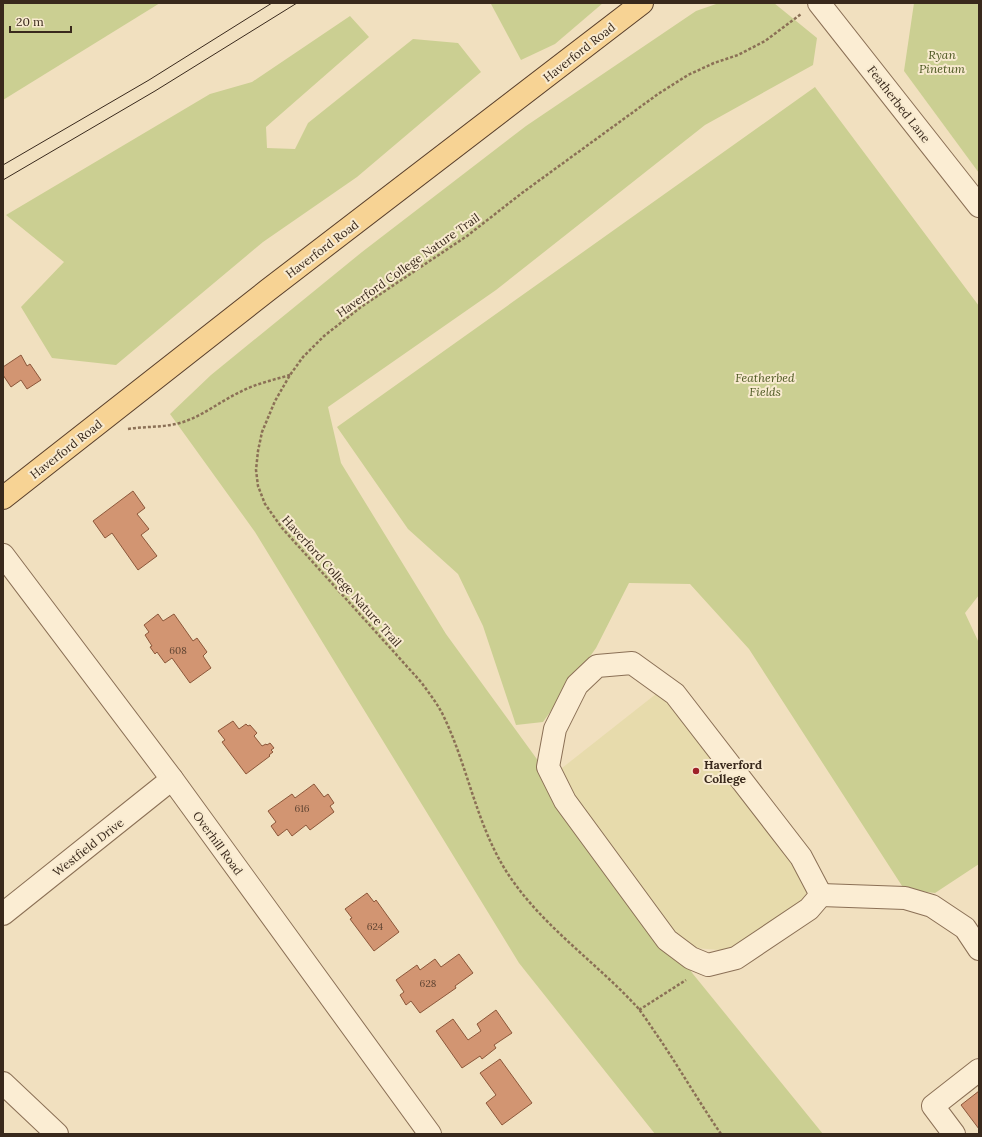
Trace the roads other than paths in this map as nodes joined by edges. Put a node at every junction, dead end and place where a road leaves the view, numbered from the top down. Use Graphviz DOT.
graph roads {
  1 [pos="642,3"];
  2 [pos="811,8"];
  3 [pos="979,206"];
  4 [pos="3,498"];
  5 [pos="3,555"];
  6 [pos="172,779"];
  7 [pos="821,894"];
  8 [pos="3,914"];
  9 [pos="979,949"];
  10 [pos="979,1070"];
  11 [pos="3,1082"];
  12 [pos="57,1134"];
  13 [pos="430,1134"];
  14 [pos="954,1134"];
  1 -- 4 [label="main road, Haverford Road"];
  2 -- 3 [label="street, Featherbed Lane"];
  5 -- 6 [label="street, Overhill Road"];
  6 -- 8 [label="street, Westfield Drive"];
  6 -- 13 [label="street, Overhill Road"];
  7 -- 7 [label="street"];
  7 -- 9 [label="street"];
  10 -- 14 [label="street"];
  11 -- 12 [label="street"];
}
